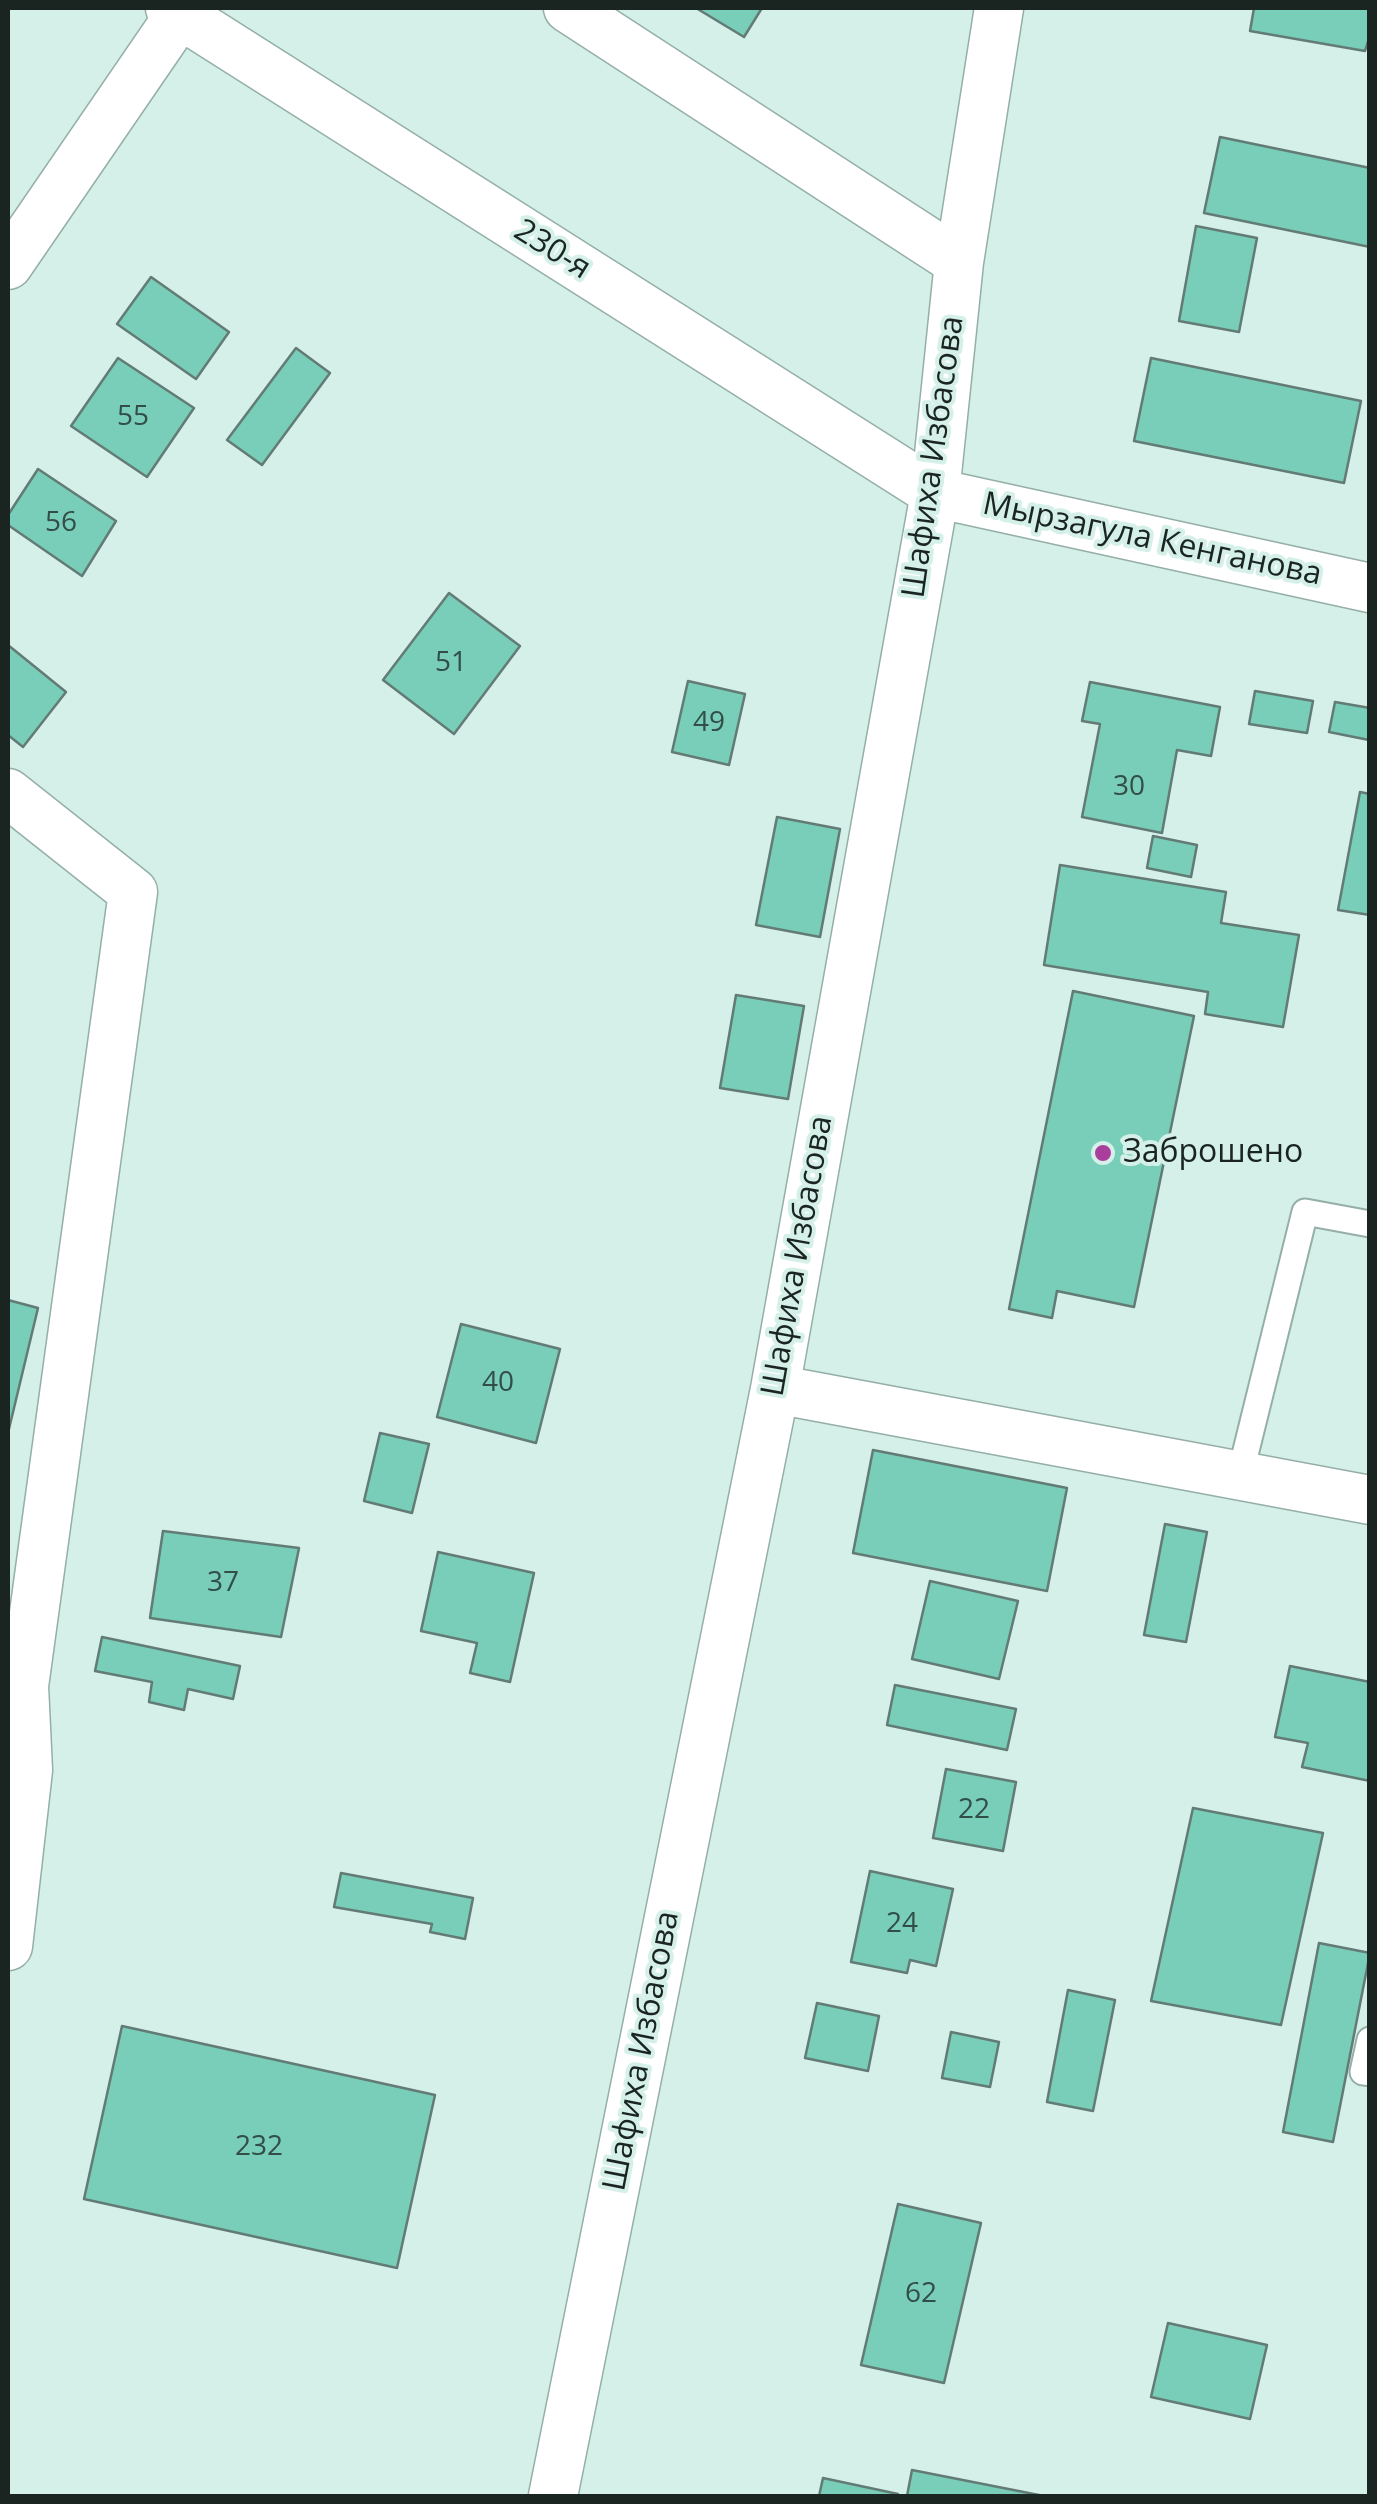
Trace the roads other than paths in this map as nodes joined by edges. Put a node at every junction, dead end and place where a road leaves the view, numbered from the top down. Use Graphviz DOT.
graph roads {
  1 [pos="568,8"];
  2 [pos="999,8"];
  3 [pos="175,11"];
  4 [pos="959,262"];
  5 [pos="8,265"];
  6 [pos="935,493"];
  7 [pos="1370,588"];
  8 [pos="8,793"];
  9 [pos="1370,1224"];
  10 [pos="775,1389"];
  11 [pos="1240,1475"];
  12 [pos="1370,1500"];
  13 [pos="16,1679"];
  14 [pos="8,1946"];
  15 [pos="1370,2040"];
  16 [pos="1370,2074"];
  17 [pos="553,2496"];
  1 -- 4 [label="street"];
  2 -- 4 [label="street, Шафиха Избасова"];
  3 -- 5 [label="street"];
  3 -- 6 [label="street, 230-я"];
  4 -- 6 [label="street, Шафиха Избасова"];
  6 -- 7 [label="street, Мырзагула Кенганова"];
  6 -- 10 [label="street, Шафиха Избасова"];
  8 -- 13 [label="street"];
  9 -- 11 [label="lane"];
  10 -- 11 [label="street"];
  10 -- 17 [label="street, Шафиха Избасова"];
  11 -- 12 [label="street"];
  13 -- 14 [label="street"];
  15 -- 16 [label="lane"];
}
